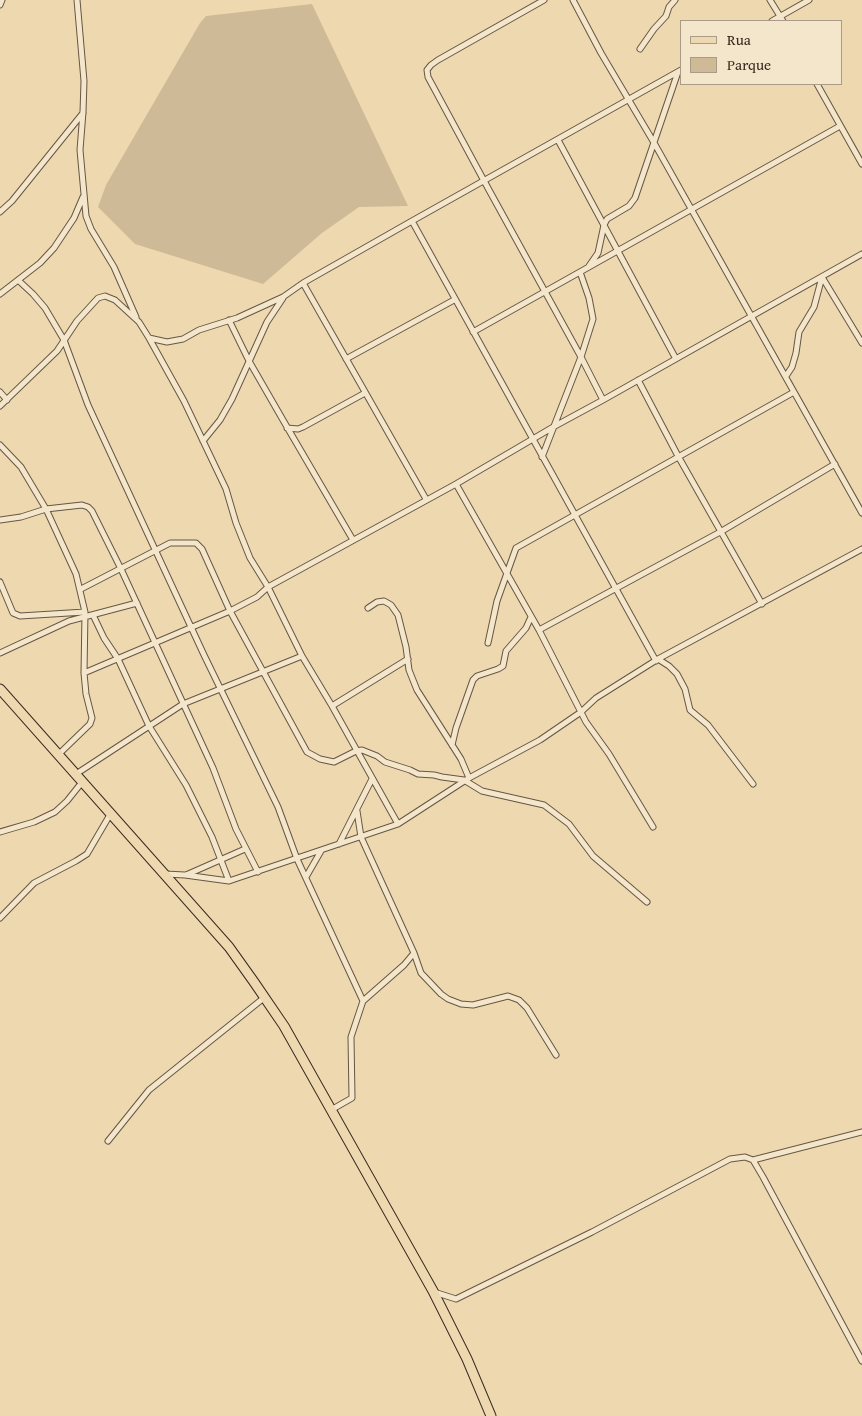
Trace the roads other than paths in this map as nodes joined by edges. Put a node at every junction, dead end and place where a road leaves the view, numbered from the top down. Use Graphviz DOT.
graph roads {
  1 [pos="2,0"];
  2 [pos="77,0"];
  3 [pos="544,0"];
  4 [pos="573,0"];
  5 [pos="675,0"];
  6 [pos="770,0"];
  7 [pos="809,0"];
  8 [pos="0,5"];
  9 [pos="782,19"];
  10 [pos="640,49"];
  11 [pos="679,71"];
  12 [pos="818,85"];
  13 [pos="629,99"];
  14 [pos="84,112"];
  15 [pos="840,126"];
  16 [pos="558,140"];
  17 [pos="653,141"];
  18 [pos="862,164"];
  19 [pos="485,181"];
  20 [pos="83,197"];
  21 [pos="692,210"];
  22 [pos="0,212"];
  23 [pos="412,221"];
  24 [pos="604,225"];
  25 [pos="619,251"];
  26 [pos="862,254"];
  27 [pos="582,271"];
  28 [pos="822,277"];
  29 [pos="18,280"];
  30 [pos="303,283"];
  31 [pos="546,292"];
  32 [pos="0,294"];
  33 [pos="283,297"];
  34 [pos="454,300"];
  35 [pos="752,316"];
  36 [pos="230,320"];
  37 [pos="138,322"];
  38 [pos="473,332"];
  39 [pos="149,338"];
  40 [pos="64,340"];
  41 [pos="862,343"];
  42 [pos="582,357"];
  43 [pos="346,359"];
  44 [pos="676,359"];
  45 [pos="250,361"];
  46 [pos="786,376"];
  47 [pos="638,380"];
  48 [pos="0,392"];
  49 [pos="794,392"];
  50 [pos="365,393"];
  51 [pos="6,400"];
  52 [pos="604,400"];
  53 [pos="0,406"];
  54 [pos="555,426"];
  55 [pos="287,428"];
  56 [pos="532,440"];
  57 [pos="203,441"];
  58 [pos="0,445"];
  59 [pos="678,456"];
  60 [pos="542,457"];
  61 [pos="835,464"];
  62 [pos="456,484"];
  63 [pos="426,499"];
  64 [pos="46,509"];
  65 [pos="862,513"];
  66 [pos="575,515"];
  67 [pos="0,520"];
  68 [pos="722,531"];
  69 [pos="353,540"];
  70 [pos="862,549"];
  71 [pos="156,550"];
  72 [pos="121,569"];
  73 [pos="506,574"];
  74 [pos="0,582"];
  75 [pos="268,587"];
  76 [pos="81,589"];
  77 [pos="615,589"];
  78 [pos="137,603"];
  79 [pos="762,604"];
  80 [pos="368,608"];
  81 [pos="230,611"];
  82 [pos="85,614"];
  83 [pos="94,614"];
  84 [pos="531,617"];
  85 [pos="191,626"];
  86 [pos="538,630"];
  87 [pos="154,643"];
  88 [pos="488,643"];
  89 [pos="0,653"];
  90 [pos="302,656"];
  91 [pos="408,659"];
  92 [pos="118,660"];
  93 [pos="657,660"];
  94 [pos="262,672"];
  95 [pos="84,673"];
  96 [pos="221,688"];
  97 [pos="0,689"];
  98 [pos="183,704"];
  99 [pos="332,706"];
  100 [pos="582,712"];
  101 [pos="149,726"];
  102 [pos="452,744"];
  103 [pos="356,751"];
  104 [pos="59,754"];
  105 [pos="76,774"];
  106 [pos="372,779"];
  107 [pos="466,779"];
  108 [pos="83,782"];
  109 [pos="753,784"];
  110 [pos="357,811"];
  111 [pos="111,813"];
  112 [pos="398,824"];
  113 [pos="653,827"];
  114 [pos="0,832"];
  115 [pos="361,837"];
  116 [pos="339,844"];
  117 [pos="245,849"];
  118 [pos="321,851"];
  119 [pos="298,859"];
  120 [pos="222,860"];
  121 [pos="258,872"];
  122 [pos="165,874"];
  123 [pos="185,875"];
  124 [pos="306,877"];
  125 [pos="229,881"];
  126 [pos="647,902"];
  127 [pos="0,918"];
  128 [pos="414,952"];
  129 [pos="265,997"];
  130 [pos="363,1001"];
  131 [pos="556,1055"];
  132 [pos="330,1111"];
  133 [pos="862,1132"];
  134 [pos="108,1141"];
  135 [pos="753,1160"];
  136 [pos="434,1291"];
  137 [pos="862,1361"];
  138 [pos="490,1416"];
  1 -- 8 [label="street"];
  2 -- 14 [label="street"];
  3 -- 19 [label="street"];
  4 -- 13 [label="street"];
  5 -- 10 [label="street"];
  6 -- 9 [label="street"];
  7 -- 9 [label="street"];
  11 -- 13 [label="street"];
  11 -- 17 [label="street"];
  12 -- 15 [label="street"];
  13 -- 16 [label="street"];
  13 -- 17 [label="street"];
  14 -- 20 [label="street"];
  14 -- 22 [label="street"];
  15 -- 18 [label="street"];
  15 -- 21 [label="street"];
  16 -- 19 [label="street"];
  16 -- 24 [label="street"];
  17 -- 21 [label="street"];
  17 -- 24 [label="street"];
  19 -- 23 [label="street"];
  19 -- 31 [label="street"];
  20 -- 29 [label="street"];
  20 -- 37 [label="street"];
  21 -- 25 [label="street"];
  21 -- 35 [label="street"];
  23 -- 30 [label="street"];
  23 -- 34 [label="street"];
  24 -- 25 [label="street"];
  24 -- 27 [label="street"];
  25 -- 27 [label="street"];
  25 -- 44 [label="street"];
  26 -- 28 [label="street"];
  27 -- 31 [label="street"];
  27 -- 42 [label="street"];
  28 -- 35 [label="street"];
  28 -- 41 [label="street"];
  28 -- 46 [label="street"];
  29 -- 32 [label="street"];
  29 -- 40 [label="street"];
  30 -- 33 [label="street"];
  30 -- 43 [label="street"];
  31 -- 38 [label="street"];
  31 -- 42 [label="street"];
  33 -- 36 [label="street"];
  33 -- 45 [label="street"];
  34 -- 38 [label="street"];
  34 -- 43 [label="street"];
  35 -- 44 [label="street"];
  35 -- 46 [label="street"];
  36 -- 39 [label="street"];
  36 -- 45 [label="street"];
  37 -- 39 [label="street"];
  37 -- 40 [label="street"];
  38 -- 56 [label="street"];
  39 -- 57 [label="street"];
  40 -- 51 [label="street"];
  40 -- 71 [label="street"];
  42 -- 52 [label="street"];
  42 -- 54 [label="street"];
  43 -- 50 [label="street"];
  44 -- 47 [label="street"];
  45 -- 55 [label="street"];
  45 -- 57 [label="street"];
  46 -- 49 [label="street"];
  47 -- 52 [label="street"];
  47 -- 59 [label="street"];
  48 -- 51 [label="street"];
  49 -- 59 [label="street"];
  49 -- 61 [label="street"];
  50 -- 55 [label="street"];
  50 -- 63 [label="street"];
  51 -- 53 [label="street"];
  52 -- 54 [label="street"];
  54 -- 56 [label="street"];
  54 -- 60 [label="street"];
  55 -- 69 [label="street"];
  56 -- 60 [label="street"];
  56 -- 62 [label="street"];
  57 -- 75 [label="street"];
  58 -- 64 [label="street"];
  59 -- 66 [label="street"];
  59 -- 68 [label="street"];
  60 -- 66 [label="street"];
  61 -- 65 [label="street"];
  61 -- 68 [label="street"];
  62 -- 63 [label="street"];
  62 -- 73 [label="street"];
  63 -- 69 [label="street"];
  64 -- 67 [label="street"];
  64 -- 72 [label="street"];
  64 -- 76 [label="street"];
  66 -- 73 [label="street"];
  66 -- 77 [label="street"];
  68 -- 77 [label="street"];
  68 -- 79 [label="street"];
  69 -- 75 [label="street"];
  70 -- 79 [label="street"];
  71 -- 72 [label="street"];
  71 -- 81 [label="street"];
  71 -- 85 [label="street"];
  72 -- 76 [label="street"];
  72 -- 78 [label="street"];
  73 -- 84 [label="street"];
  73 -- 88 [label="street"];
  74 -- 82 [label="street"];
  75 -- 81 [label="street"];
  75 -- 90 [label="street"];
  76 -- 82 [label="street"];
  77 -- 86 [label="street"];
  77 -- 93 [label="street"];
  78 -- 83 [label="street"];
  78 -- 87 [label="street"];
  79 -- 93 [label="street"];
  80 -- 91 [label="street"];
  81 -- 85 [label="street"];
  81 -- 94 [label="street"];
  82 -- 83 [label="street"];
  82 -- 89 [label="street"];
  82 -- 95 [label="street"];
  83 -- 92 [label="street"];
  84 -- 86 [label="street"];
  84 -- 102 [label="street"];
  85 -- 87 [label="street"];
  85 -- 96 [label="street"];
  86 -- 100 [label="street"];
  87 -- 92 [label="street"];
  87 -- 98 [label="street"];
  90 -- 94 [label="street"];
  90 -- 99 [label="street"];
  91 -- 99 [label="street"];
  91 -- 102 [label="street"];
  92 -- 95 [label="street"];
  92 -- 101 [label="street"];
  93 -- 100 [label="street"];
  93 -- 109 [label="street"];
  94 -- 96 [label="street"];
  94 -- 103 [label="street"];
  95 -- 104 [label="street"];
  96 -- 98 [label="street"];
  96 -- 119 [label="street"];
  97 -- 104 [label="main road"];
  98 -- 101 [label="street"];
  98 -- 117 [label="street"];
  99 -- 103 [label="street"];
  100 -- 107 [label="street"];
  100 -- 113 [label="street"];
  101 -- 105 [label="street"];
  101 -- 120 [label="street"];
  102 -- 107 [label="street"];
  103 -- 106 [label="street"];
  103 -- 107 [label="street"];
  104 -- 105 [label="main road"];
  105 -- 108 [label="main road"];
  106 -- 110 [label="street"];
  106 -- 112 [label="street"];
  107 -- 112 [label="street"];
  107 -- 126 [label="street"];
  108 -- 111 [label="main road"];
  108 -- 114 [label="street"];
  110 -- 115 [label="street"];
  110 -- 116 [label="street"];
  111 -- 122 [label="main road"];
  111 -- 127 [label="street"];
  112 -- 115 [label="street"];
  115 -- 116 [label="street"];
  115 -- 128 [label="street"];
  116 -- 118 [label="street"];
  117 -- 120 [label="street"];
  117 -- 121 [label="street"];
  118 -- 119 [label="street"];
  118 -- 124 [label="street"];
  119 -- 121 [label="street"];
  119 -- 124 [label="street"];
  120 -- 123 [label="street"];
  120 -- 125 [label="street"];
  121 -- 125 [label="street"];
  122 -- 123 [label="street"];
  122 -- 129 [label="main road"];
  123 -- 125 [label="street"];
  124 -- 130 [label="street"];
  128 -- 130 [label="street"];
  128 -- 131 [label="street"];
  129 -- 132 [label="main road"];
  129 -- 134 [label="street"];
  130 -- 132 [label="street"];
  132 -- 136 [label="main road"];
  133 -- 135 [label="street"];
  135 -- 136 [label="street"];
  135 -- 137 [label="street"];
  136 -- 138 [label="main road"];
}
